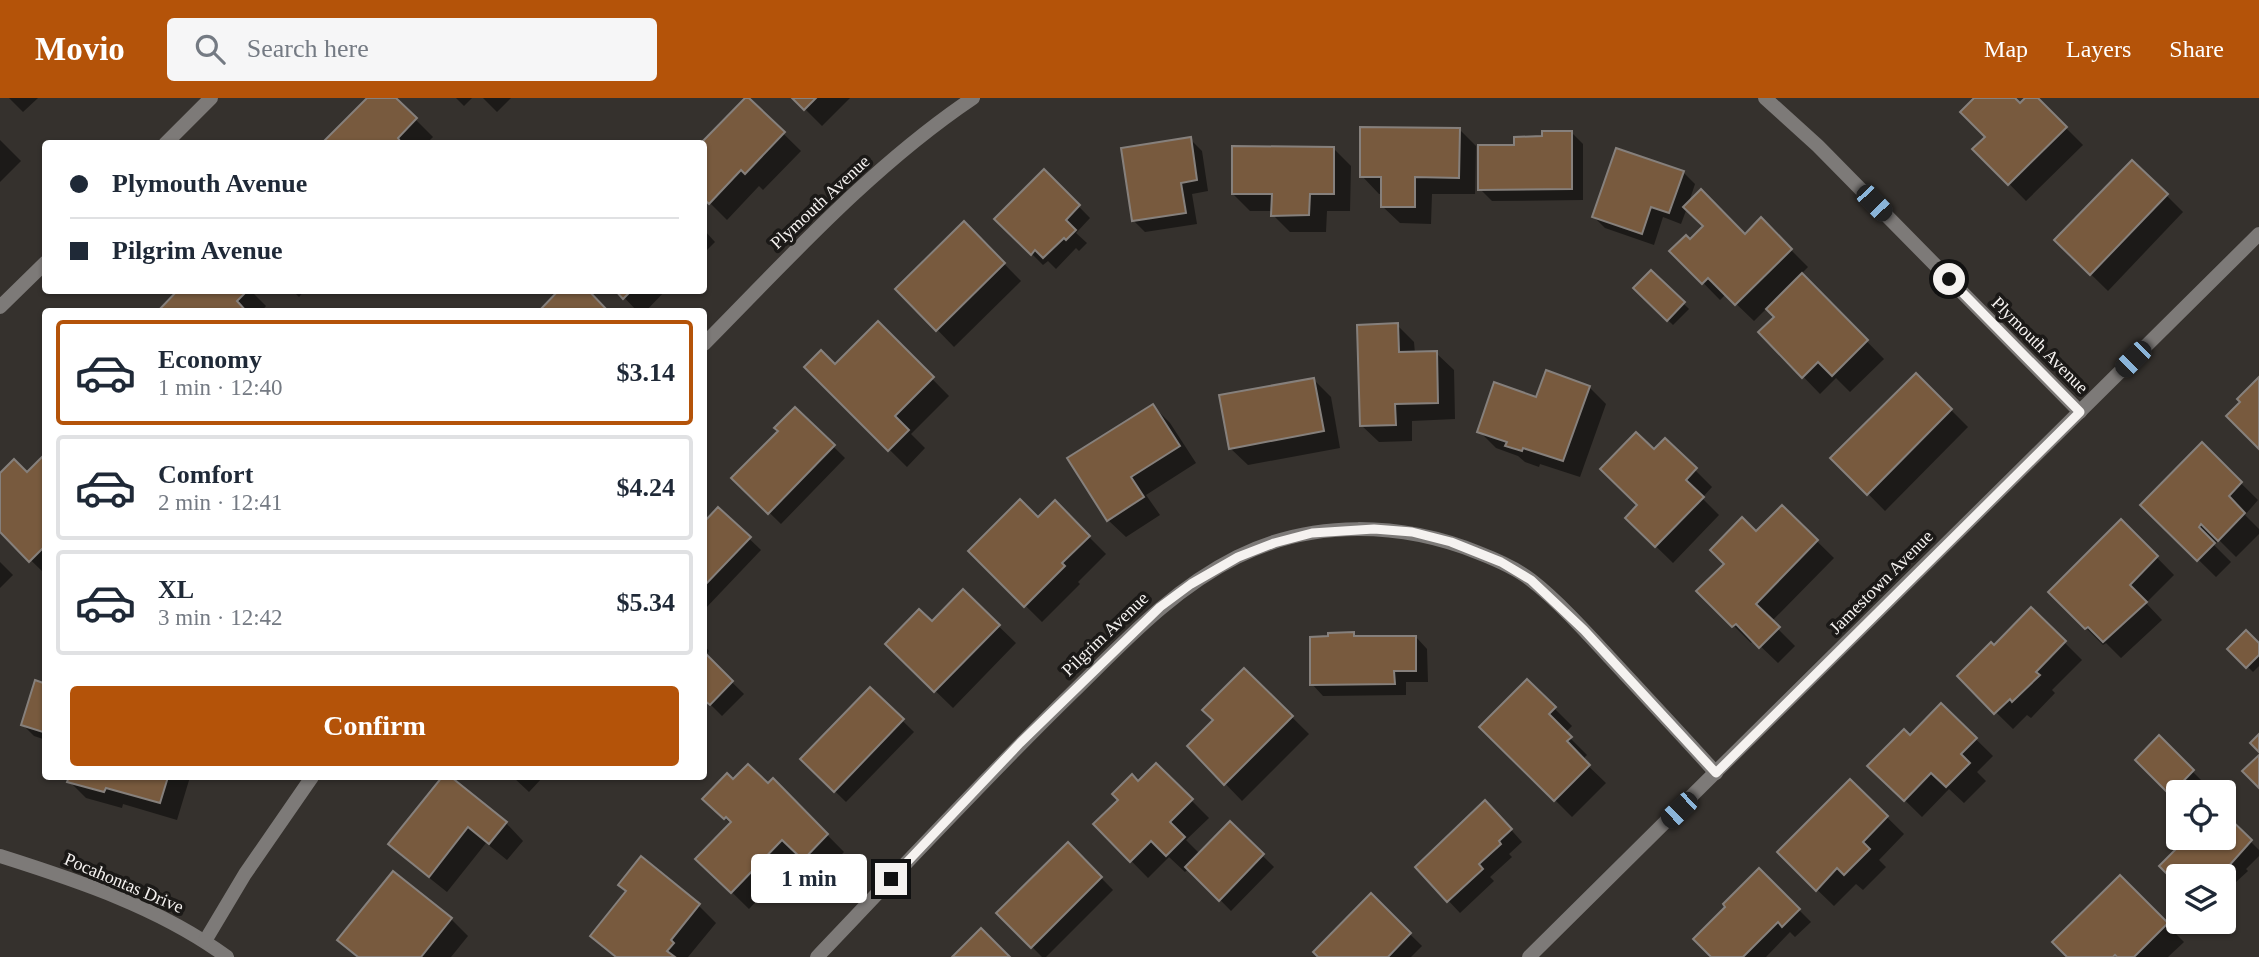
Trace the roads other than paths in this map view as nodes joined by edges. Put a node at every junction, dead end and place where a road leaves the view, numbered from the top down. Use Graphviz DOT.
graph roads {
  1 [pos="211,98"];
  2 [pos="973,98"];
  3 [pos="1765,98"];
  4 [pos="169,140"];
  5 [pos="2259,234"];
  6 [pos="42,266"];
  7 [pos="0,307"];
  8 [pos="707,341"];
  9 [pos="2080,412"];
  10 [pos="1716,773"];
  11 [pos="310,780"];
  12 [pos="0,856"];
  13 [pos="205,940"];
  14 [pos="228,957"];
  15 [pos="817,957"];
  16 [pos="1529,957"];
  1 -- 4 [label="street"];
  2 -- 8 [label="street, Plymouth Avenue"];
  3 -- 9 [label="street, Plymouth Avenue"];
  5 -- 9 [label="street, Jamestown Avenue"];
  6 -- 7 [label="street"];
  9 -- 10 [label="street, Jamestown Avenue"];
  10 -- 15 [label="street, Pilgrim Avenue"];
  10 -- 16 [label="street, Jamestown Avenue"];
  11 -- 13 [label="street"];
  12 -- 13 [label="street, Pocahontas Drive"];
  13 -- 14 [label="street, Pocahontas Drive"];
}
